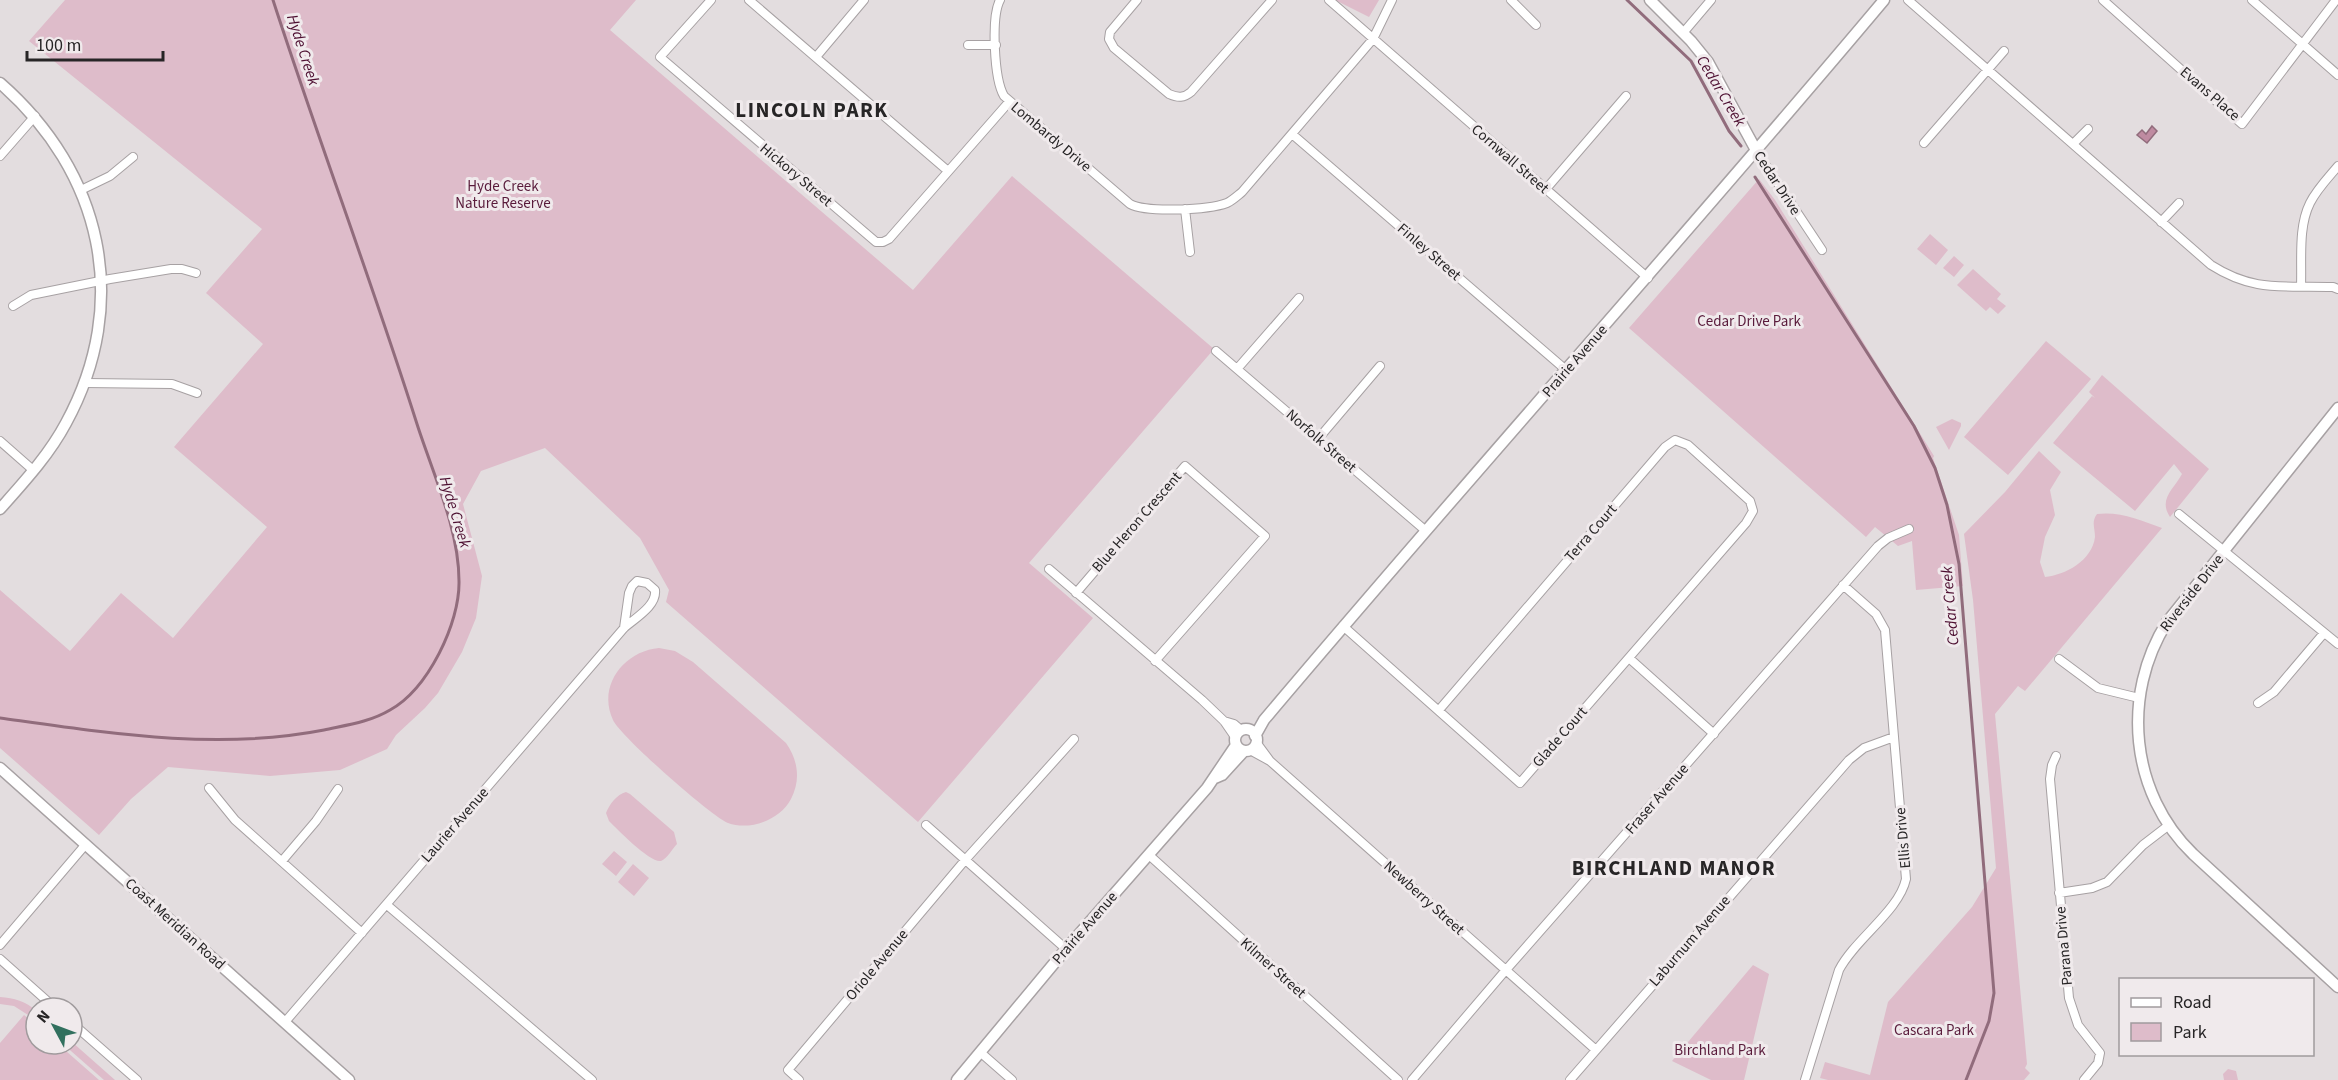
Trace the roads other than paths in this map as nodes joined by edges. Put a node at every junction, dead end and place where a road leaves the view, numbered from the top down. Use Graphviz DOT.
graph roads {
  1 [pos="711,0"];
  2 [pos="749,0"];
  3 [pos="864,0"];
  4 [pos="1000,0"];
  5 [pos="1137,0"];
  6 [pos="1272,0"];
  7 [pos="1329,0"];
  8 [pos="1392,0"];
  9 [pos="1511,0"];
  10 [pos="1650,0"];
  11 [pos="1711,0"];
  12 [pos="1884,0"];
  13 [pos="1908,0"];
  14 [pos="2103,0"];
  15 [pos="2252,0"];
  16 [pos="2336,0"];
  17 [pos="1536,25"];
  18 [pos="1683,33"];
  19 [pos="1373,39"];
  20 [pos="968,45"];
  21 [pos="996,45"];
  22 [pos="2304,45"];
  23 [pos="2004,51"];
  24 [pos="816,57"];
  25 [pos="1987,69"];
  26 [pos="2338,75"];
  27 [pos="0,83"];
  28 [pos="1626,96"];
  29 [pos="1009,102"];
  30 [pos="34,116"];
  31 [pos="2088,129"];
  32 [pos="1292,134"];
  33 [pos="1924,143"];
  34 [pos="2073,144"];
  35 [pos="1756,152"];
  36 [pos="0,156"];
  37 [pos="133,157"];
  38 [pos="2338,166"];
  39 [pos="948,171"];
  40 [pos="1546,189"];
  41 [pos="81,190"];
  42 [pos="2179,203"];
  43 [pos="1185,209"];
  44 [pos="2161,222"];
  45 [pos="1822,250"];
  46 [pos="1190,252"];
  47 [pos="196,273"];
  48 [pos="1648,278"];
  49 [pos="101,281"];
  50 [pos="2301,286"];
  51 [pos="2338,289"];
  52 [pos="1299,298"];
  53 [pos="13,306"];
  54 [pos="1216,351"];
  55 [pos="1380,366"];
  56 [pos="1238,369"];
  57 [pos="1566,370"];
  58 [pos="85,383"];
  59 [pos="197,393"];
  60 [pos="2338,408"];
  61 [pos="1318,439"];
  62 [pos="0,441"];
  63 [pos="33,470"];
  64 [pos="0,509"];
  65 [pos="1753,511"];
  66 [pos="2179,514"];
  67 [pos="1909,529"];
  68 [pos="1426,531"];
  69 [pos="2224,551"];
  70 [pos="1049,568"];
  71 [pos="1843,585"];
  72 [pos="1076,593"];
  73 [pos="1343,626"];
  74 [pos="624,628"];
  75 [pos="2324,633"];
  76 [pos="2338,644"];
  77 [pos="1629,658"];
  78 [pos="2060,659"];
  79 [pos="1155,661"];
  80 [pos="2139,698"];
  81 [pos="2258,703"];
  82 [pos="1439,710"];
  83 [pos="1714,734"];
  84 [pos="1894,737"];
  85 [pos="1074,738"];
  86 [pos="1246,740"];
  87 [pos="2056,756"];
  88 [pos="0,768"];
  89 [pos="209,788"];
  90 [pos="338,789"];
  91 [pos="926,825"];
  92 [pos="2169,825"];
  93 [pos="86,844"];
  94 [pos="1149,855"];
  95 [pos="966,860"];
  96 [pos="282,861"];
  97 [pos="2060,892"];
  98 [pos="387,904"];
  99 [pos="362,933"];
  100 [pos="0,945"];
  101 [pos="1066,949"];
  102 [pos="0,959"];
  103 [pos="1505,970"];
  104 [pos="2338,987"];
  105 [pos="42,996"];
  106 [pos="285,1022"];
  107 [pos="84,1034"];
  108 [pos="1596,1050"];
  109 [pos="980,1052"];
  110 [pos="137,1080"];
  111 [pos="349,1080"];
  112 [pos="592,1080"];
  113 [pos="799,1080"];
  114 [pos="957,1080"];
  115 [pos="1012,1080"];
  116 [pos="1398,1080"];
  117 [pos="1412,1080"];
  118 [pos="1570,1080"];
  119 [pos="1805,1080"];
  120 [pos="2084,1080"];
  1 -- 39 [label="street, Hickory Street"];
  2 -- 24 [label="street"];
  3 -- 24 [label="street"];
  4 -- 21 [label="street, Lombardy Drive"];
  5 -- 6 [label="street"];
  7 -- 19 [label="street, Cornwall Street"];
  8 -- 19 [label="street, Lombardy Drive"];
  9 -- 17 [label="street"];
  10 -- 18 [label="main road, Cedar Drive"];
  11 -- 18 [label="street"];
  12 -- 35 [label="main road, Prairie Avenue"];
  13 -- 25 [label="street"];
  14 -- 22 [label="street, Evans Place"];
  15 -- 22 [label="street"];
  16 -- 22 [label="street"];
  18 -- 35 [label="main road, Cedar Drive"];
  19 -- 32 [label="street, Lombardy Drive"];
  19 -- 40 [label="street, Cornwall Street"];
  20 -- 21 [label="street"];
  21 -- 29 [label="street, Lombardy Drive"];
  22 -- 26 [label="street"];
  23 -- 25 [label="street"];
  24 -- 39 [label="street"];
  25 -- 33 [label="street"];
  25 -- 34 [label="street"];
  27 -- 30 [label="main road"];
  28 -- 40 [label="street"];
  29 -- 39 [label="street"];
  29 -- 43 [label="street, Lombardy Drive"];
  30 -- 36 [label="street"];
  30 -- 41 [label="main road"];
  31 -- 34 [label="street"];
  32 -- 43 [label="street, Lombardy Drive"];
  32 -- 57 [label="street, Finley Street"];
  34 -- 44 [label="street"];
  35 -- 45 [label="street, Cedar Drive"];
  35 -- 48 [label="main road, Prairie Avenue"];
  37 -- 41 [label="street"];
  38 -- 50 [label="street"];
  40 -- 48 [label="street, Cornwall Street"];
  41 -- 49 [label="main road"];
  42 -- 44 [label="street"];
  43 -- 46 [label="street"];
  44 -- 50 [label="street"];
  47 -- 49 [label="street"];
  48 -- 57 [label="main road, Prairie Avenue"];
  49 -- 53 [label="street"];
  49 -- 58 [label="main road"];
  50 -- 51 [label="street"];
  52 -- 56 [label="street"];
  54 -- 56 [label="street, Norfolk Street"];
  55 -- 61 [label="street"];
  56 -- 61 [label="street, Norfolk Street"];
  57 -- 68 [label="main road, Prairie Avenue"];
  58 -- 59 [label="street"];
  58 -- 63 [label="main road"];
  60 -- 69 [label="main road, Riverside Drive"];
  61 -- 68 [label="street, Norfolk Street"];
  62 -- 63 [label="street"];
  63 -- 64 [label="main road"];
  65 -- 77 [label="street, Glade Court"];
  65 -- 82 [label="street, Terra Court"];
  66 -- 69 [label="street"];
  67 -- 71 [label="street, Fraser Avenue"];
  68 -- 73 [label="main road, Prairie Avenue"];
  69 -- 75 [label="street"];
  69 -- 80 [label="main road, Riverside Drive"];
  70 -- 72 [label="street, Newberry Street"];
  71 -- 83 [label="street, Fraser Avenue"];
  71 -- 84 [label="street, Ellis Drive"];
  72 -- 79 [label="street, Newberry Street"];
  72 -- 79 [label="street, Blue Heron Crescent"];
  73 -- 82 [label="street, Glade Court"];
  73 -- 86 [label="main road, Prairie Avenue"];
  74 -- 74 [label="street, Laurier Avenue"];
  74 -- 98 [label="street, Laurier Avenue"];
  75 -- 76 [label="street"];
  75 -- 81 [label="street"];
  77 -- 82 [label="street, Glade Court"];
  77 -- 83 [label="street"];
  78 -- 80 [label="street"];
  79 -- 86 [label="street, Newberry Street"];
  80 -- 92 [label="main road, Riverside Drive"];
  83 -- 103 [label="street, Fraser Avenue"];
  84 -- 108 [label="street, Laburnum Avenue"];
  84 -- 119 [label="street, Ellis Drive"];
  85 -- 95 [label="street, Oriole Avenue"];
  86 -- 94 [label="main road, Prairie Avenue"];
  86 -- 103 [label="street, Newberry Street"];
  87 -- 97 [label="street"];
  88 -- 93 [label="main road, Coast Meridian Road"];
  89 -- 96 [label="street"];
  90 -- 96 [label="street"];
  91 -- 95 [label="street"];
  92 -- 97 [label="street, Parana Drive"];
  92 -- 104 [label="main road, Riverside Drive"];
  93 -- 100 [label="street"];
  93 -- 106 [label="main road, Coast Meridian Road"];
  94 -- 101 [label="main road, Prairie Avenue"];
  94 -- 116 [label="street, Kilmer Street"];
  95 -- 101 [label="street"];
  95 -- 113 [label="street, Oriole Avenue"];
  96 -- 99 [label="street"];
  97 -- 120 [label="street, Parana Drive"];
  98 -- 99 [label="street, Laurier Avenue"];
  98 -- 112 [label="street"];
  99 -- 106 [label="street, Laurier Avenue"];
  101 -- 109 [label="main road, Prairie Avenue"];
  102 -- 105 [label="street"];
  103 -- 108 [label="street, Newberry Street"];
  103 -- 117 [label="street, Fraser Avenue"];
  106 -- 111 [label="main road, Coast Meridian Road"];
  107 -- 110 [label="street"];
  108 -- 118 [label="street, Laburnum Avenue"];
  109 -- 114 [label="main road, Prairie Avenue"];
  109 -- 115 [label="street"];
}
